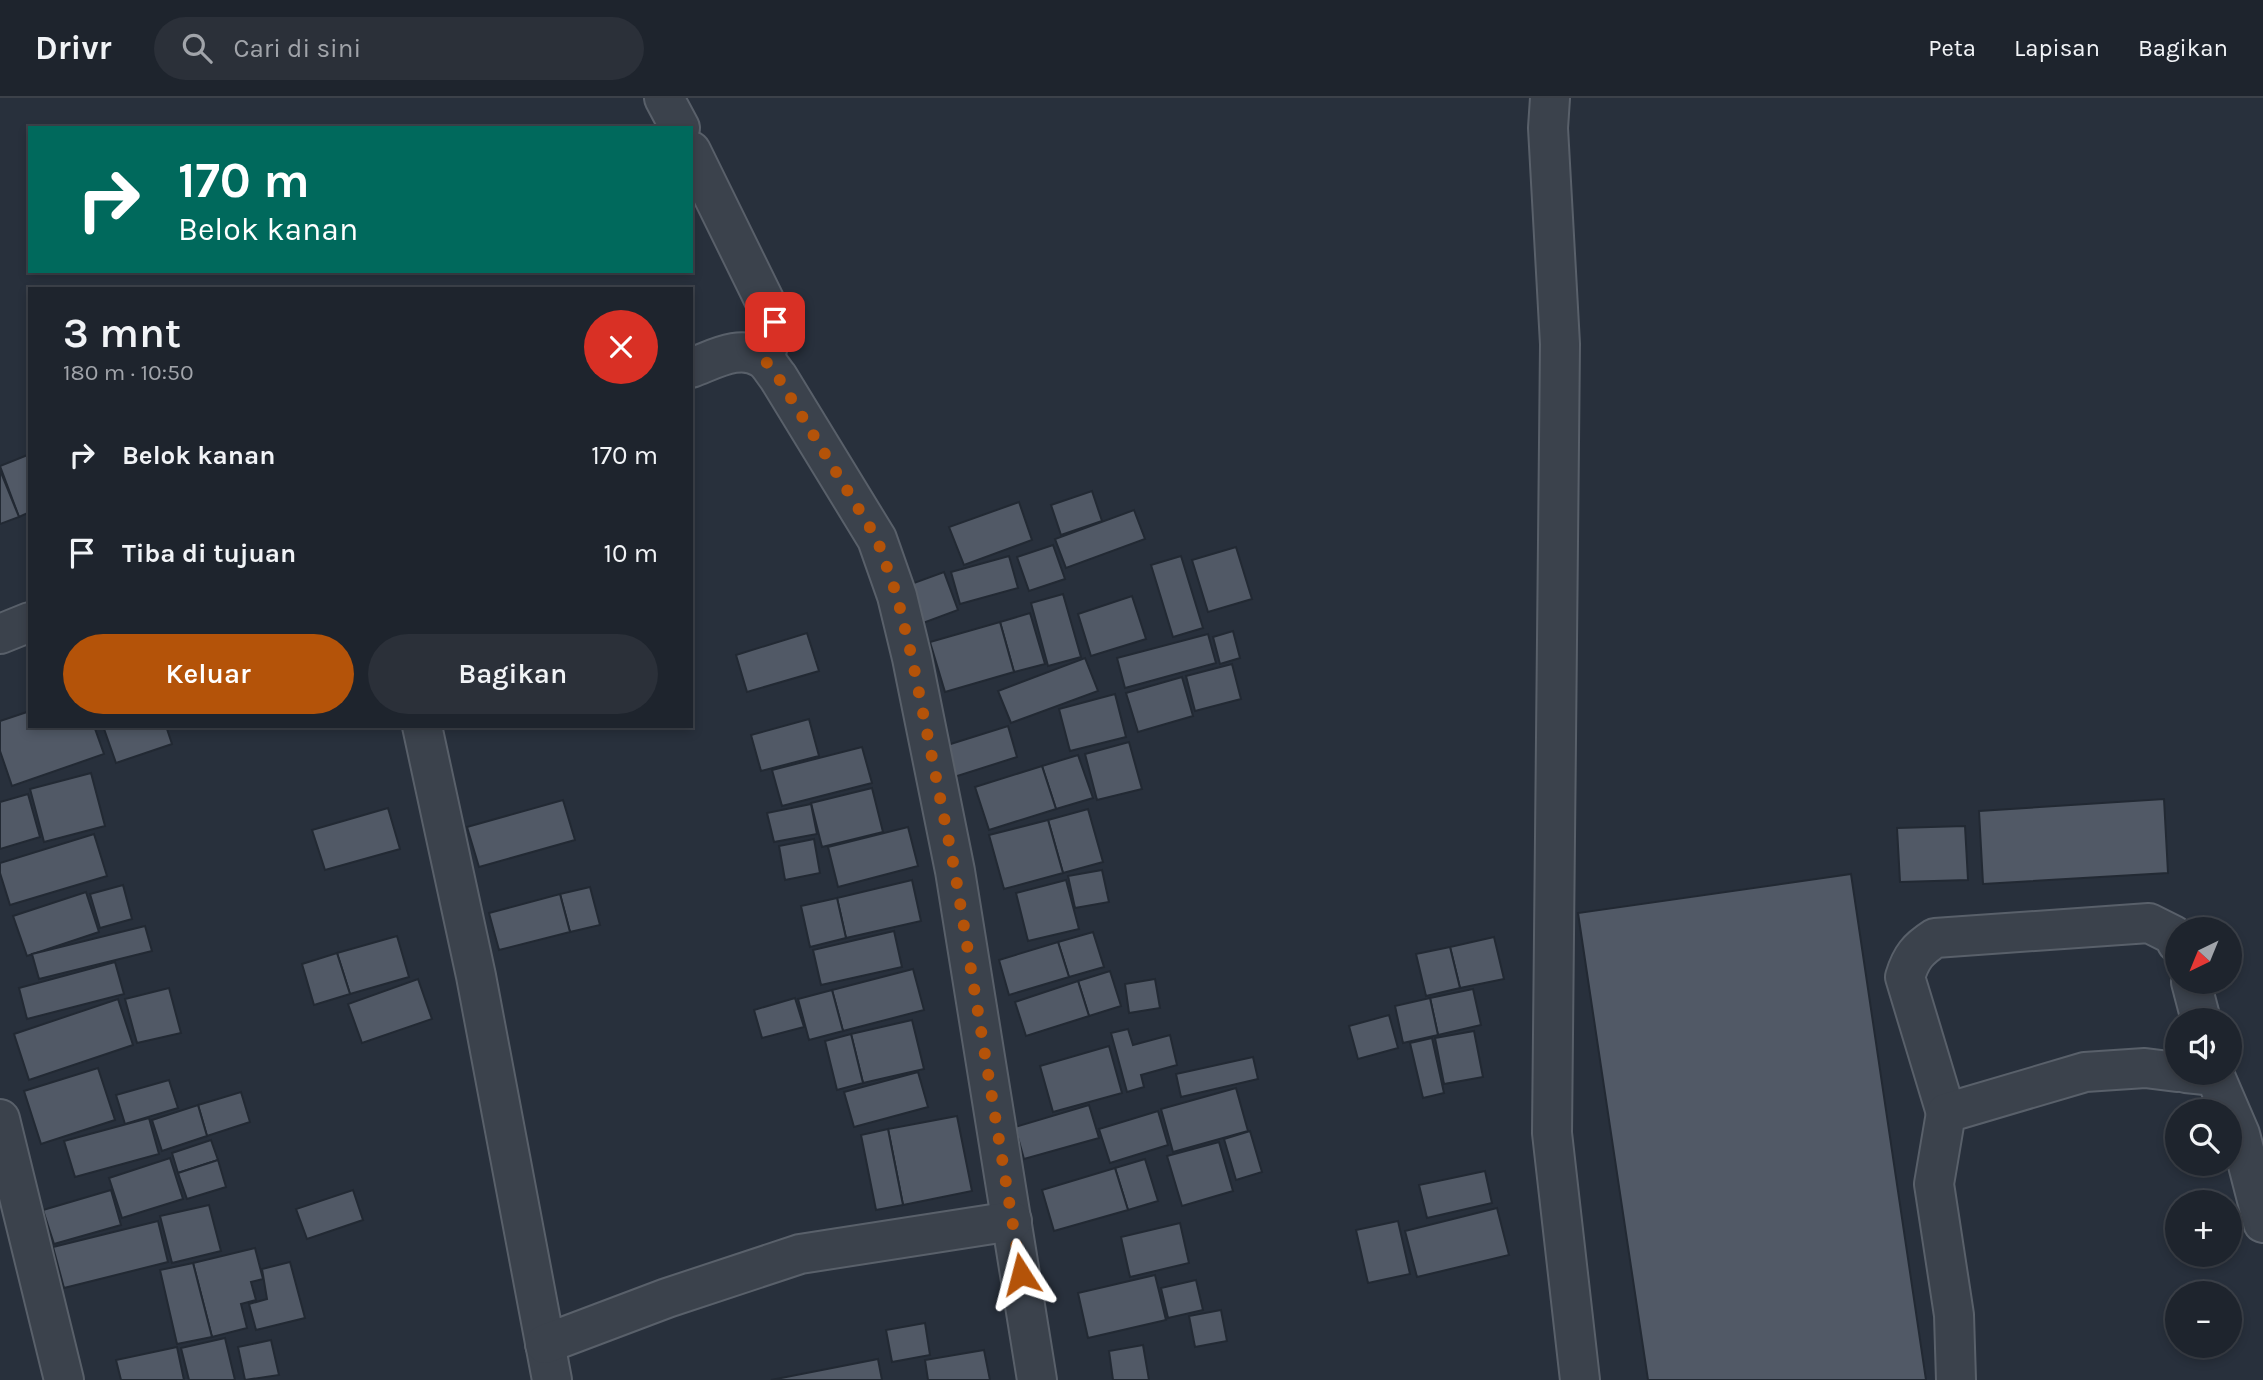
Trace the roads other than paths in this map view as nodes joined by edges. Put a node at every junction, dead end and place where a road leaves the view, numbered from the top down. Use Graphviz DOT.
graph roads {
  1 [pos="664,98"];
  2 [pos="1550,98"];
  3 [pos="679,126"];
  4 [pos="693,155"];
  5 [pos="764,359"];
  6 [pos="693,367"];
  7 [pos="28,623"];
  8 [pos="0,634"];
  9 [pos="422,728"];
  10 [pos="2165,931"];
  11 [pos="2165,1070"];
  12 [pos="2211,1085"];
  13 [pos="1946,1113"];
  14 [pos="0,1119"];
  15 [pos="1012,1222"];
  16 [pos="2263,1223"];
  17 [pos="548,1362"];
  18 [pos="64,1380"];
  19 [pos="1037,1380"];
  20 [pos="1580,1380"];
  21 [pos="1956,1380"];
  1 -- 3 [label="street"];
  2 -- 20 [label="street"];
  4 -- 5 [label="street"];
  5 -- 6 [label="street"];
  5 -- 15 [label="street"];
  7 -- 8 [label="street"];
  9 -- 17 [label="street"];
  10 -- 13 [label="street"];
  11 -- 13 [label="street"];
  12 -- 16 [label="street"];
  13 -- 21 [label="street"];
  14 -- 18 [label="street"];
  15 -- 17 [label="street"];
  15 -- 19 [label="street"];
}
